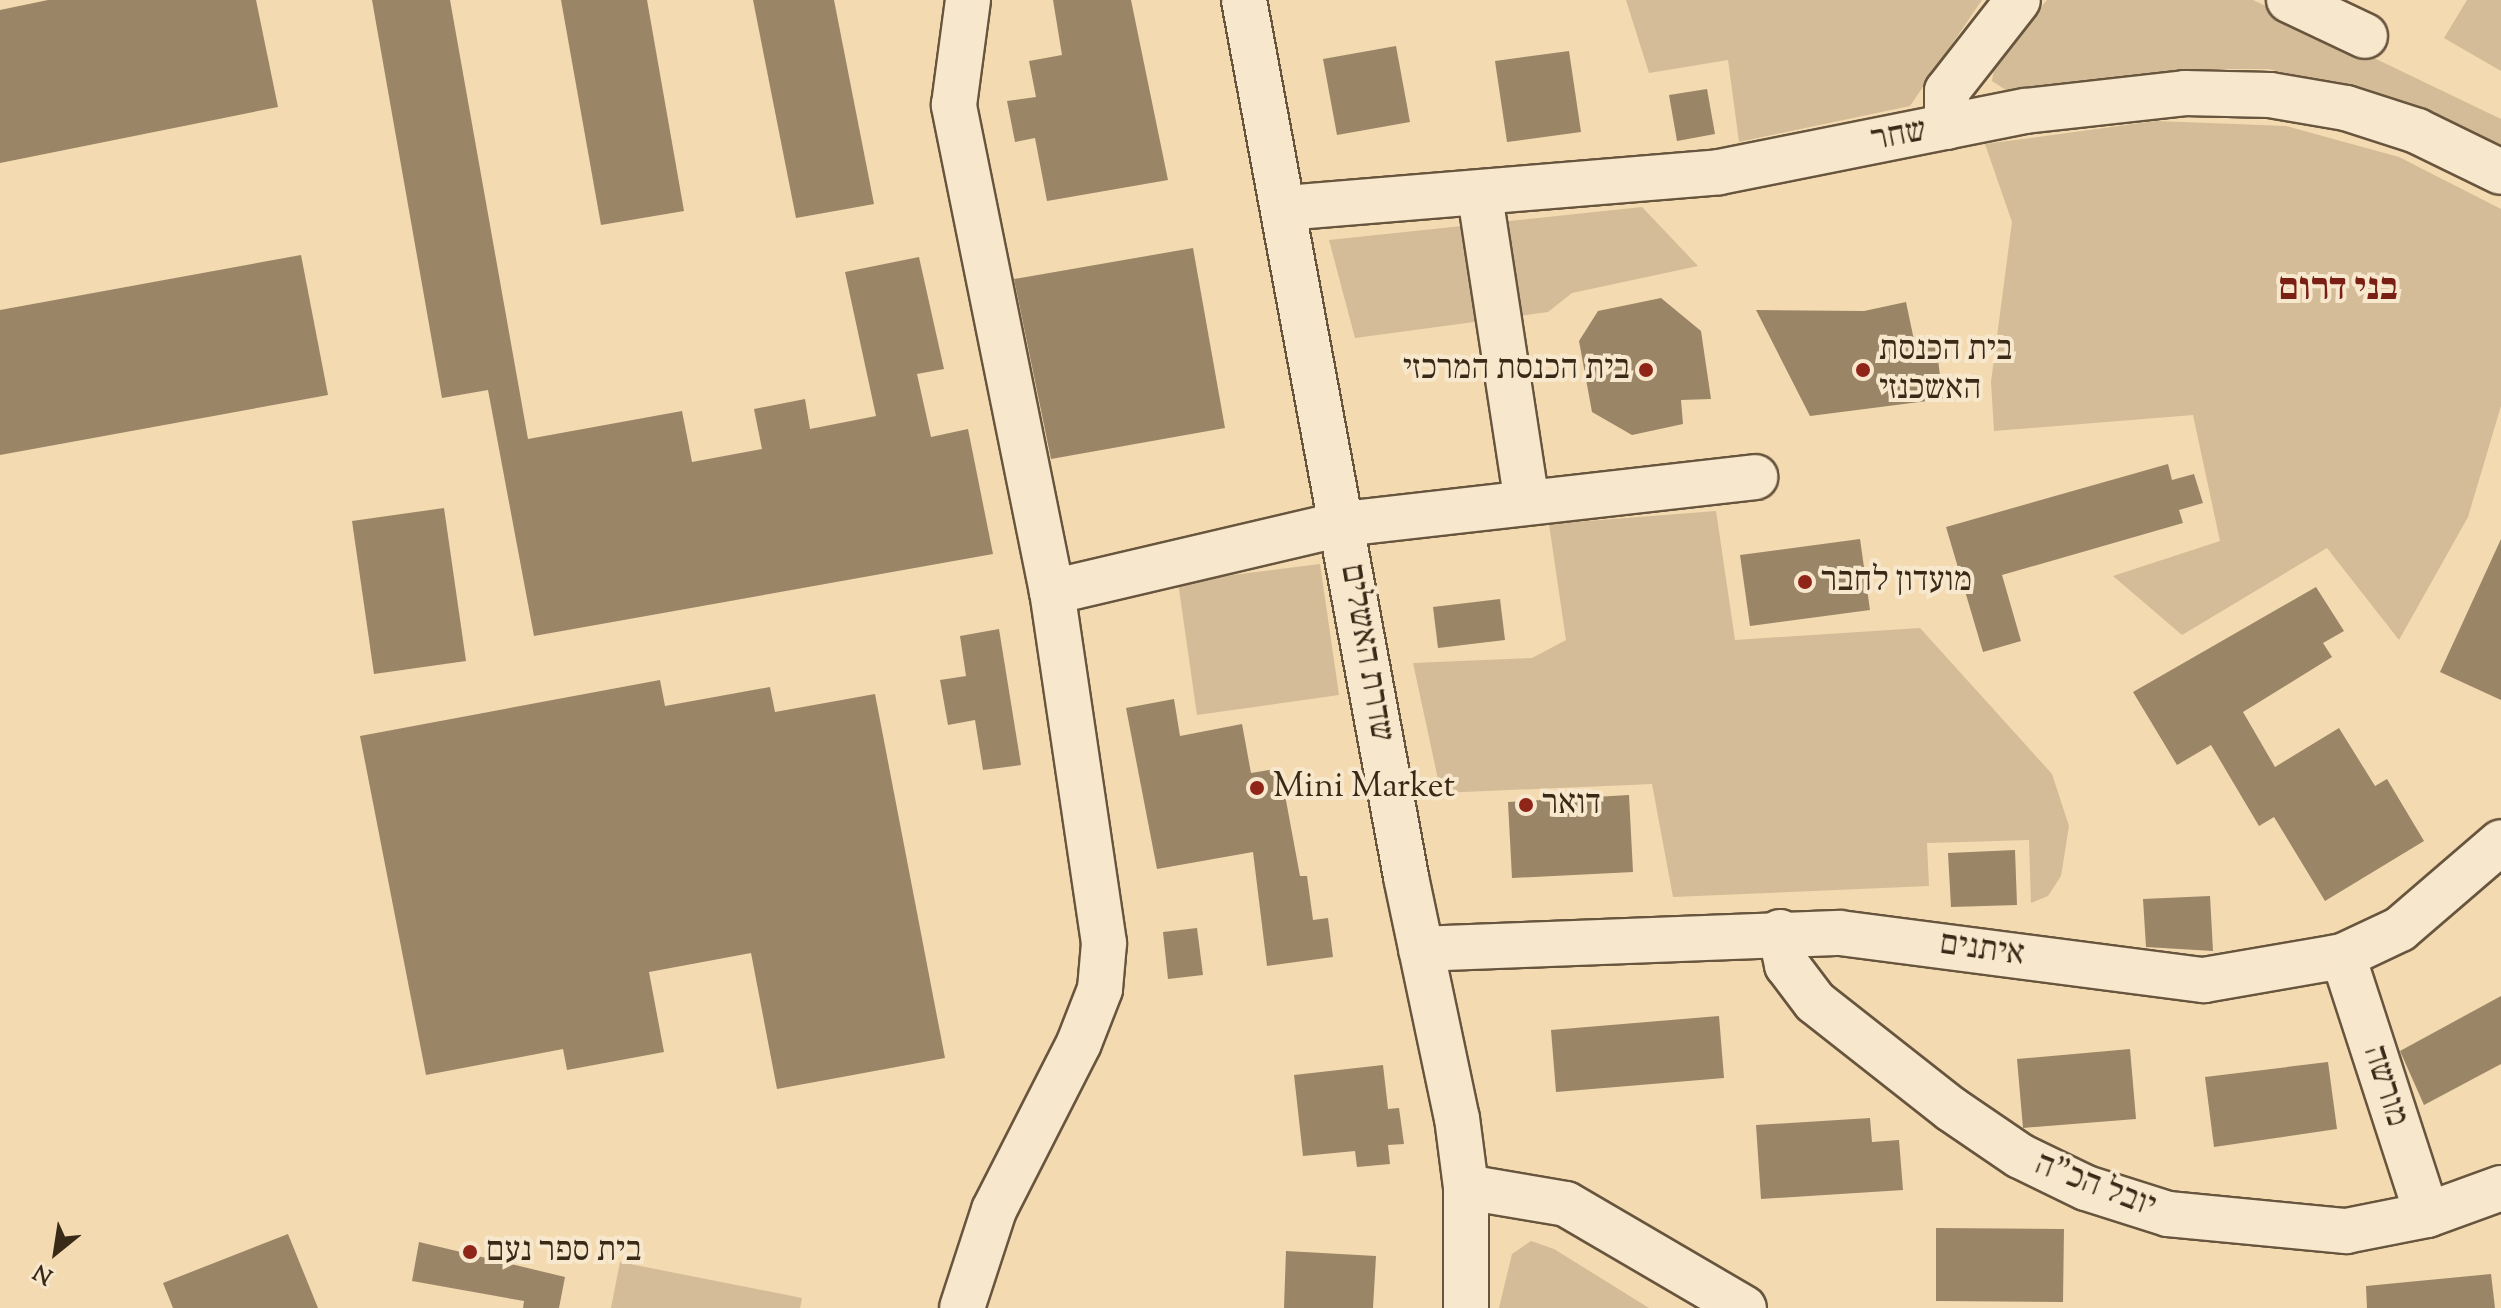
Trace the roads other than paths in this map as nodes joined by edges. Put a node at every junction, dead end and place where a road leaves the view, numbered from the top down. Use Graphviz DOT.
graph roads {
  1 [pos="968,0"];
  2 [pos="1244,0"];
  3 [pos="2018,0"];
  4 [pos="2289,0"];
  5 [pos="2365,36"];
  6 [pos="1947,127"];
  7 [pos="2501,172"];
  8 [pos="1480,196"];
  9 [pos="1284,208"];
  10 [pos="1755,477"];
  11 [pos="1527,502"];
  12 [pos="1343,524"];
  13 [pos="1052,592"];
  14 [pos="2501,842"];
  15 [pos="1780,932"];
  16 [pos="1421,949"];
  17 [pos="2343,956"];
  18 [pos="1466,1187"];
  19 [pos="2500,1191"];
  20 [pos="2427,1215"];
  21 [pos="962,1308"];
  22 [pos="1466,1308"];
  23 [pos="1744,1308"];
  1 -- 13 [label="street"];
  2 -- 9 [label="street, שדרת האשלים"];
  3 -- 6 [label="street"];
  4 -- 5 [label="street"];
  6 -- 7 [label="street, שחר"];
  6 -- 8 [label="street, שחר"];
  8 -- 9 [label="street, שחר"];
  8 -- 11 [label="street"];
  9 -- 12 [label="street, שדרת האשלים"];
  10 -- 11 [label="street"];
  11 -- 12 [label="street"];
  12 -- 13 [label="street"];
  12 -- 16 [label="street, שדרת האשלים"];
  13 -- 21 [label="street"];
  14 -- 17 [label="street, איתנים"];
  15 -- 16 [label="street, איתנים"];
  15 -- 17 [label="street, איתנים"];
  15 -- 20 [label="street, יובל הכ\"ה"];
  16 -- 18 [label="street, שדרת האשלים"];
  17 -- 20 [label="street, מורשה"];
  18 -- 22 [label="street, שדרת האשלים"];
  18 -- 23 [label="street"];
  19 -- 20 [label="street, יובל הכ\"ה"];
}
